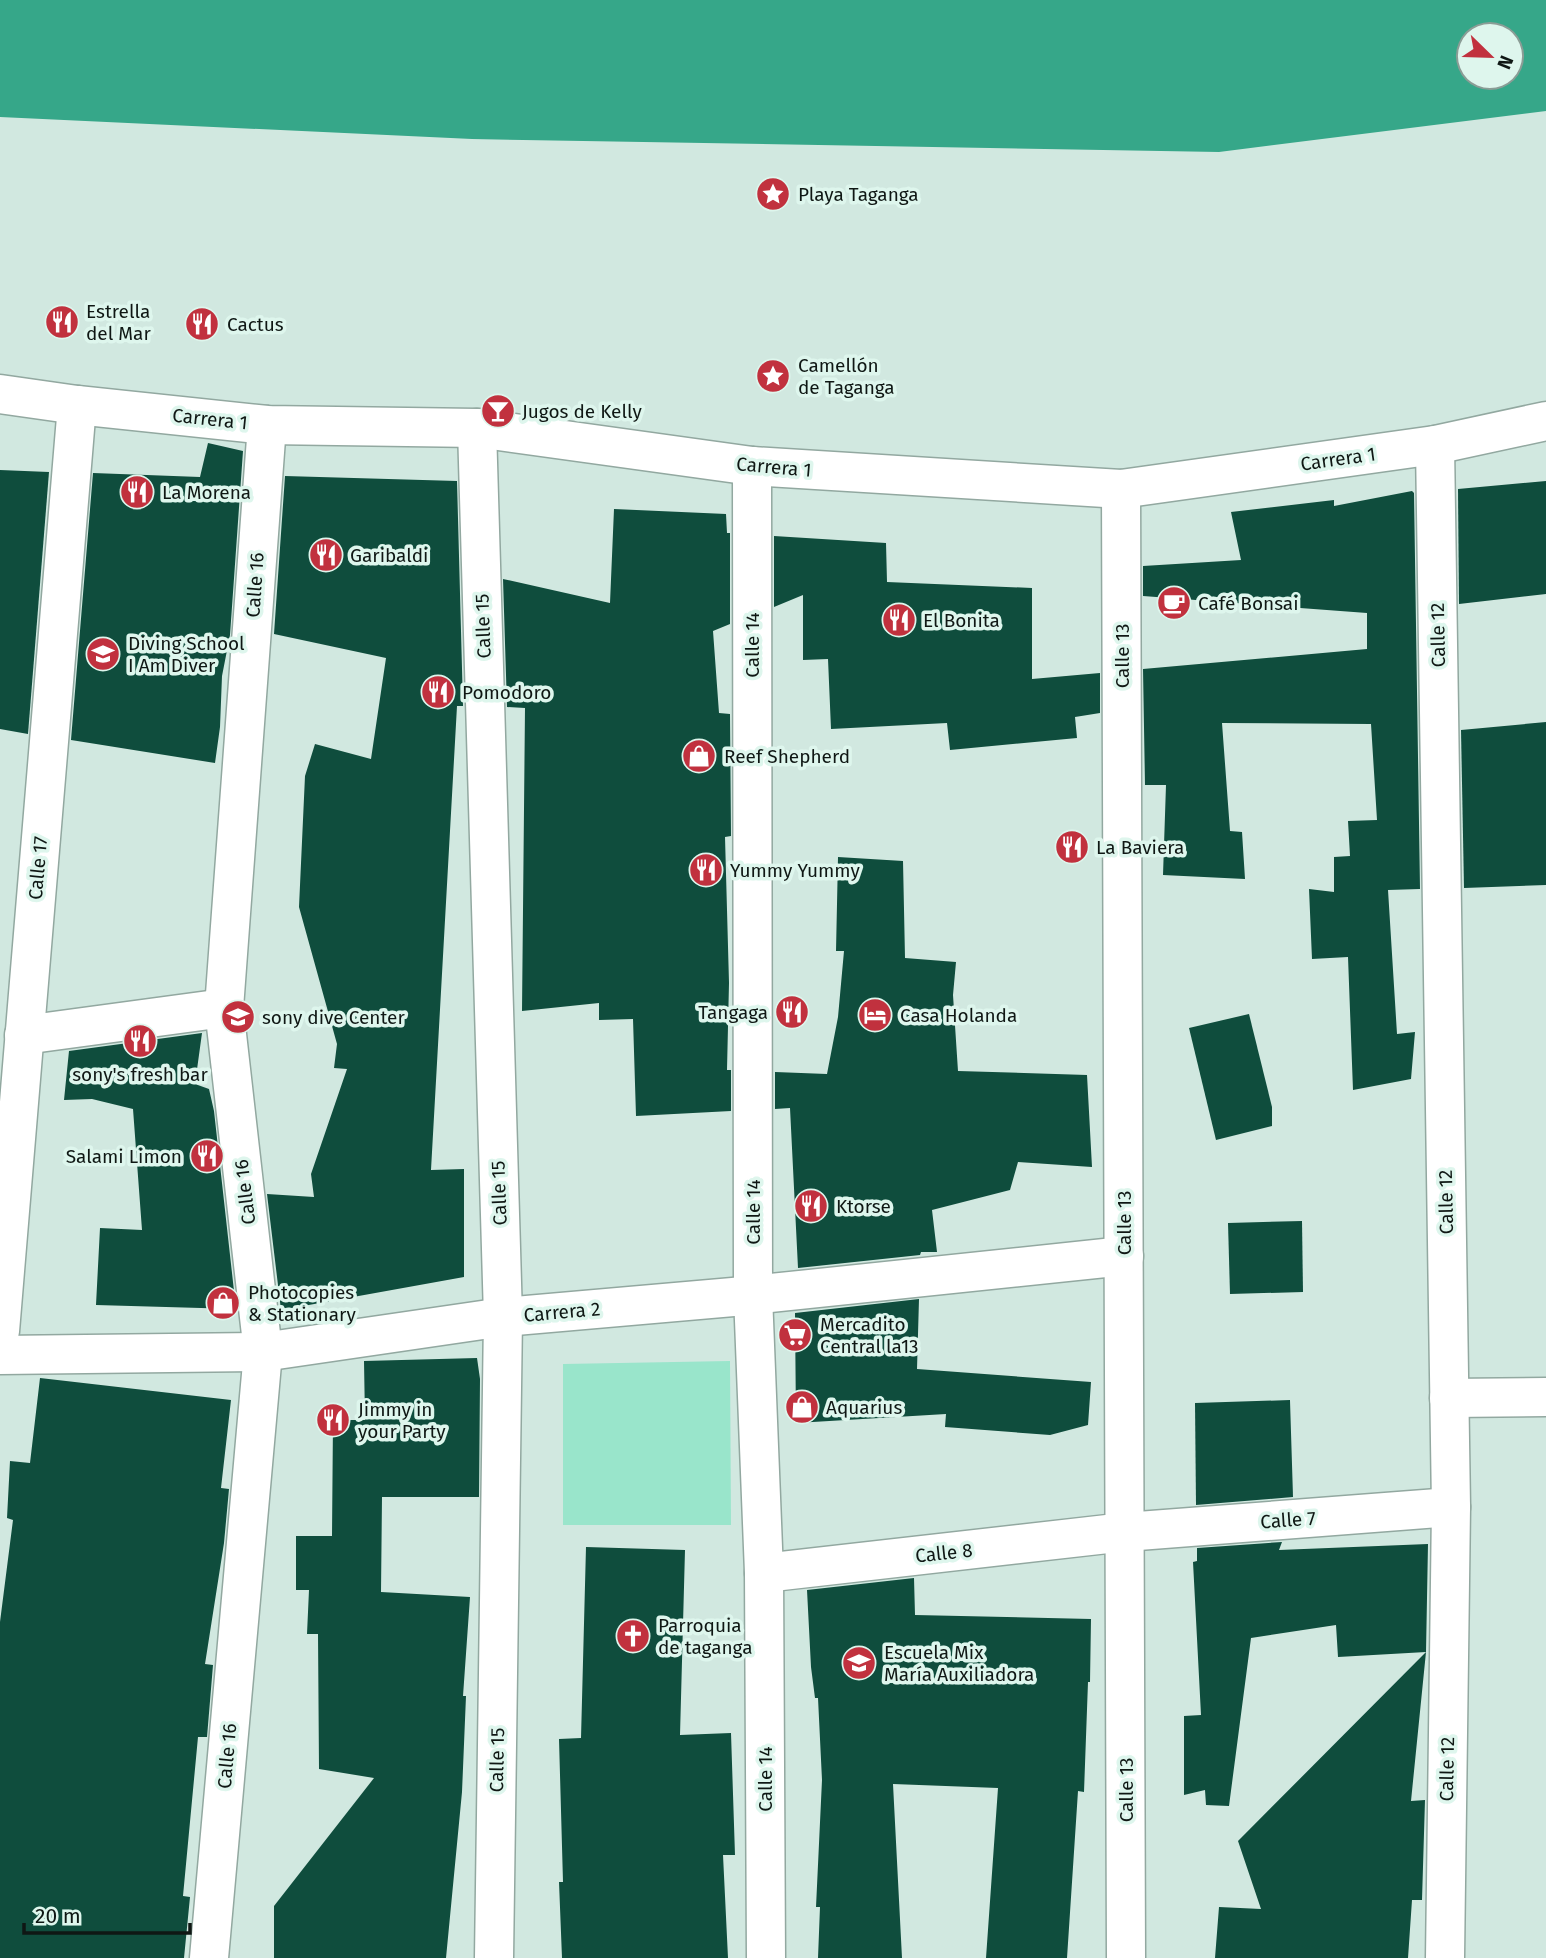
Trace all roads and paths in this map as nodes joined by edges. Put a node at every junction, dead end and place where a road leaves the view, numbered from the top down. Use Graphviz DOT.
graph roads {
  1 [pos="0,394"];
  2 [pos="77,405"];
  3 [pos="1546,421"];
  4 [pos="267,425"];
  5 [pos="477,428"];
  6 [pos="1435,445"];
  7 [pos="752,466"];
  8 [pos="1121,489"];
  9 [pos="224,1008"];
  10 [pos="24,1035"];
  11 [pos="1124,1256"];
  12 [pos="753,1295"];
  13 [pos="503,1317"];
  14 [pos="0,1331"];
  15 [pos="263,1352"];
  16 [pos="0,1355"];
  17 [pos="1546,1397"];
  18 [pos="1449,1398"];
  19 [pos="1451,1507"];
  20 [pos="1125,1532"];
  21 [pos="764,1573"];
  22 [pos="209,1958"];
  23 [pos="494,1958"];
  24 [pos="766,1958"];
  25 [pos="1126,1958"];
  26 [pos="1444,1958"];
  1 -- 2 [label="street, Carrera 1"];
  2 -- 4 [label="street, Carrera 1"];
  2 -- 10 [label="street, Calle 17"];
  3 -- 6 [label="street, Carrera 1"];
  4 -- 5 [label="street, Carrera 1"];
  4 -- 9 [label="street, Calle 16"];
  5 -- 7 [label="street, Carrera 1"];
  5 -- 13 [label="street, Calle 15"];
  6 -- 8 [label="street, Carrera 1"];
  6 -- 18 [label="street, Calle 12"];
  7 -- 8 [label="street, Carrera 1"];
  7 -- 12 [label="street, Calle 14"];
  8 -- 11 [label="street, Calle 13"];
  9 -- 10 [label="street"];
  9 -- 15 [label="street, Calle 16"];
  10 -- 14 [label="street, Calle 17"];
  11 -- 12 [label="street, Carrera 2"];
  11 -- 20 [label="street, Calle 13"];
  12 -- 13 [label="street, Carrera 2"];
  12 -- 21 [label="street, Calle 14"];
  13 -- 15 [label="street, Carrera 2"];
  13 -- 23 [label="street, Calle 15"];
  15 -- 16 [label="street, Carrera 2"];
  15 -- 22 [label="street, Calle 16"];
  17 -- 18 [label="street"];
  18 -- 19 [label="street, Calle 12"];
  19 -- 20 [label="street, Calle 7"];
  19 -- 26 [label="street, Calle 12"];
  20 -- 21 [label="street, Calle 8"];
  20 -- 25 [label="street, Calle 13"];
  21 -- 24 [label="street, Calle 14"];
}
